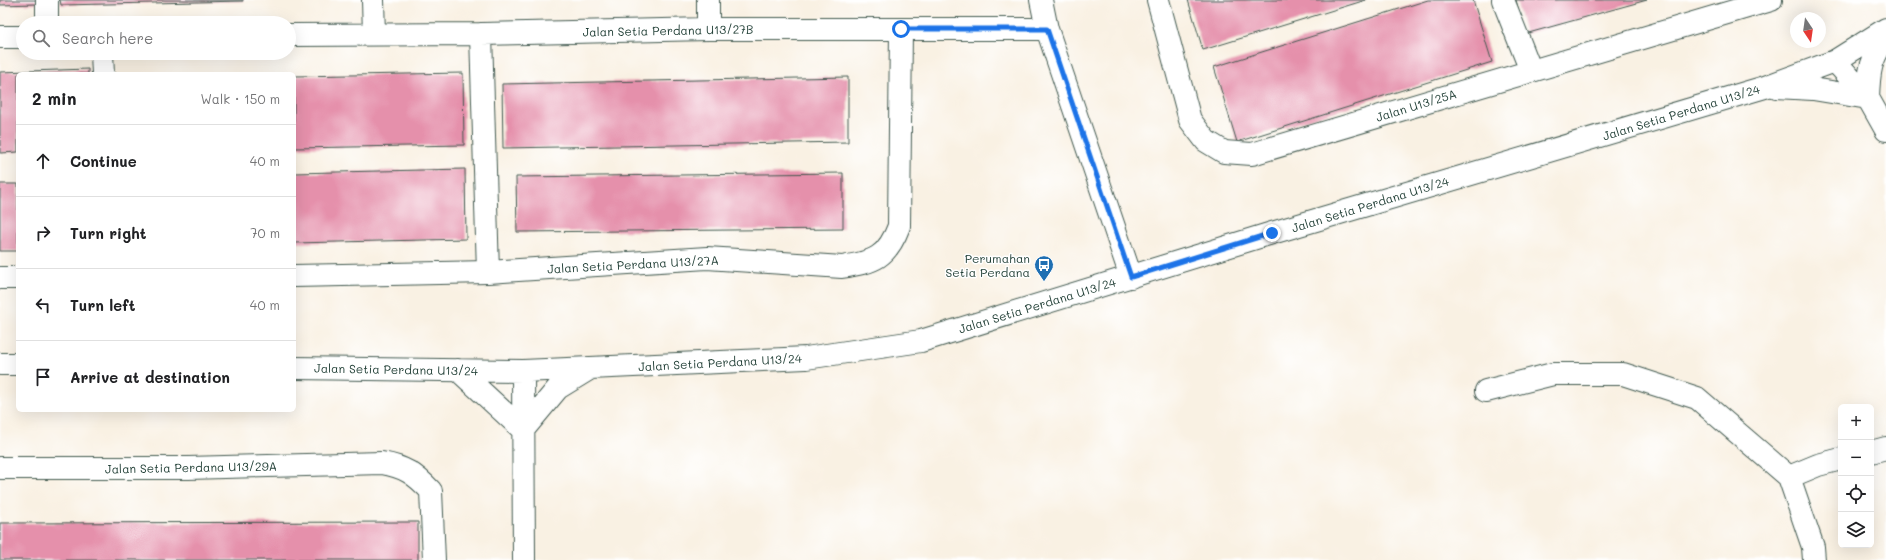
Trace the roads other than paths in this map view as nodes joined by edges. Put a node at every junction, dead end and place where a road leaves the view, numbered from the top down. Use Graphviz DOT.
graph roads {
  1 [pos="47,0"];
  2 [pos="374,0"];
  3 [pos="708,0"];
  4 [pos="1041,0"];
  5 [pos="1158,0"];
  6 [pos="1504,0"];
  7 [pos="1772,0"];
  8 [pos="47,16"];
  9 [pos="708,29"];
  10 [pos="901,29"];
  11 [pos="1047,29"];
  12 [pos="1886,29"];
  13 [pos="374,34"];
  14 [pos="481,34"];
  15 [pos="296,35"];
  16 [pos="0,37"];
  17 [pos="16,37"];
  18 [pos="1886,37"];
  19 [pos="102,60"];
  20 [pos="1836,61"];
  21 [pos="1531,71"];
  22 [pos="103,72"];
  23 [pos="1766,87"];
  24 [pos="1868,98"];
  25 [pos="1886,130"];
  26 [pos="488,272"];
  27 [pos="296,276"];
  28 [pos="1131,277"];
  29 [pos="0,278"];
  30 [pos="16,278"];
  31 [pos="0,364"];
  32 [pos="16,364"];
  33 [pos="296,368"];
  34 [pos="590,368"];
  35 [pos="458,370"];
  36 [pos="523,371"];
  37 [pos="1486,391"];
  38 [pos="523,430"];
  39 [pos="1886,448"];
  40 [pos="1874,451"];
  41 [pos="1838,460"];
  42 [pos="0,468"];
  43 [pos="1789,477"];
  44 [pos="434,560"];
  45 [pos="524,560"];
  46 [pos="1814,560"];
  1 -- 8 [label="street"];
  2 -- 13 [label="street"];
  3 -- 9 [label="street"];
  4 -- 11 [label="street"];
  5 -- 21 [label="street, Jalan U13/25A"];
  6 -- 21 [label="street"];
  7 -- 21 [label="street, Jalan U13/25A"];
  9 -- 10 [label="street, Jalan Setia Perdana U13/27B"];
  9 -- 14 [label="street, Jalan Setia Perdana U13/27B"];
  10 -- 11 [label="street, Jalan Setia Perdana U13/27B"];
  10 -- 26 [label="street, Jalan Setia Perdana U13/27A"];
  11 -- 28 [label="street"];
  12 -- 20 [label="street, Jalan Setia Perdana U13/24"];
  13 -- 14 [label="street, Jalan Setia Perdana U13/27B"];
  13 -- 15 [label="street, Jalan Setia Perdana U13/27B"];
  14 -- 26 [label="street"];
  16 -- 17 [label="street"];
  18 -- 24 [label="street"];
  19 -- 22 [label="street"];
  20 -- 23 [label="street, Jalan Setia Perdana U13/24"];
  20 -- 24 [label="street"];
  23 -- 24 [label="street"];
  23 -- 28 [label="street, Jalan Setia Perdana U13/24"];
  24 -- 25 [label="street"];
  26 -- 27 [label="street, Jalan Setia Perdana U13/27A"];
  28 -- 34 [label="street, Jalan Setia Perdana U13/24"];
  29 -- 30 [label="street"];
  31 -- 32 [label="street"];
  33 -- 35 [label="street, Jalan Setia Perdana U13/24"];
  34 -- 36 [label="street, Jalan Setia Perdana U13/24"];
  34 -- 38 [label="street"];
  35 -- 36 [label="street, Jalan Setia Perdana U13/24"];
  35 -- 38 [label="street"];
  36 -- 38 [label="street"];
  37 -- 43 [label="street"];
  38 -- 45 [label="street"];
  39 -- 40 [label="street"];
  41 -- 43 [label="street"];
  42 -- 44 [label="street, Jalan Setia Perdana U13/29A"];
  43 -- 46 [label="street"];
}
